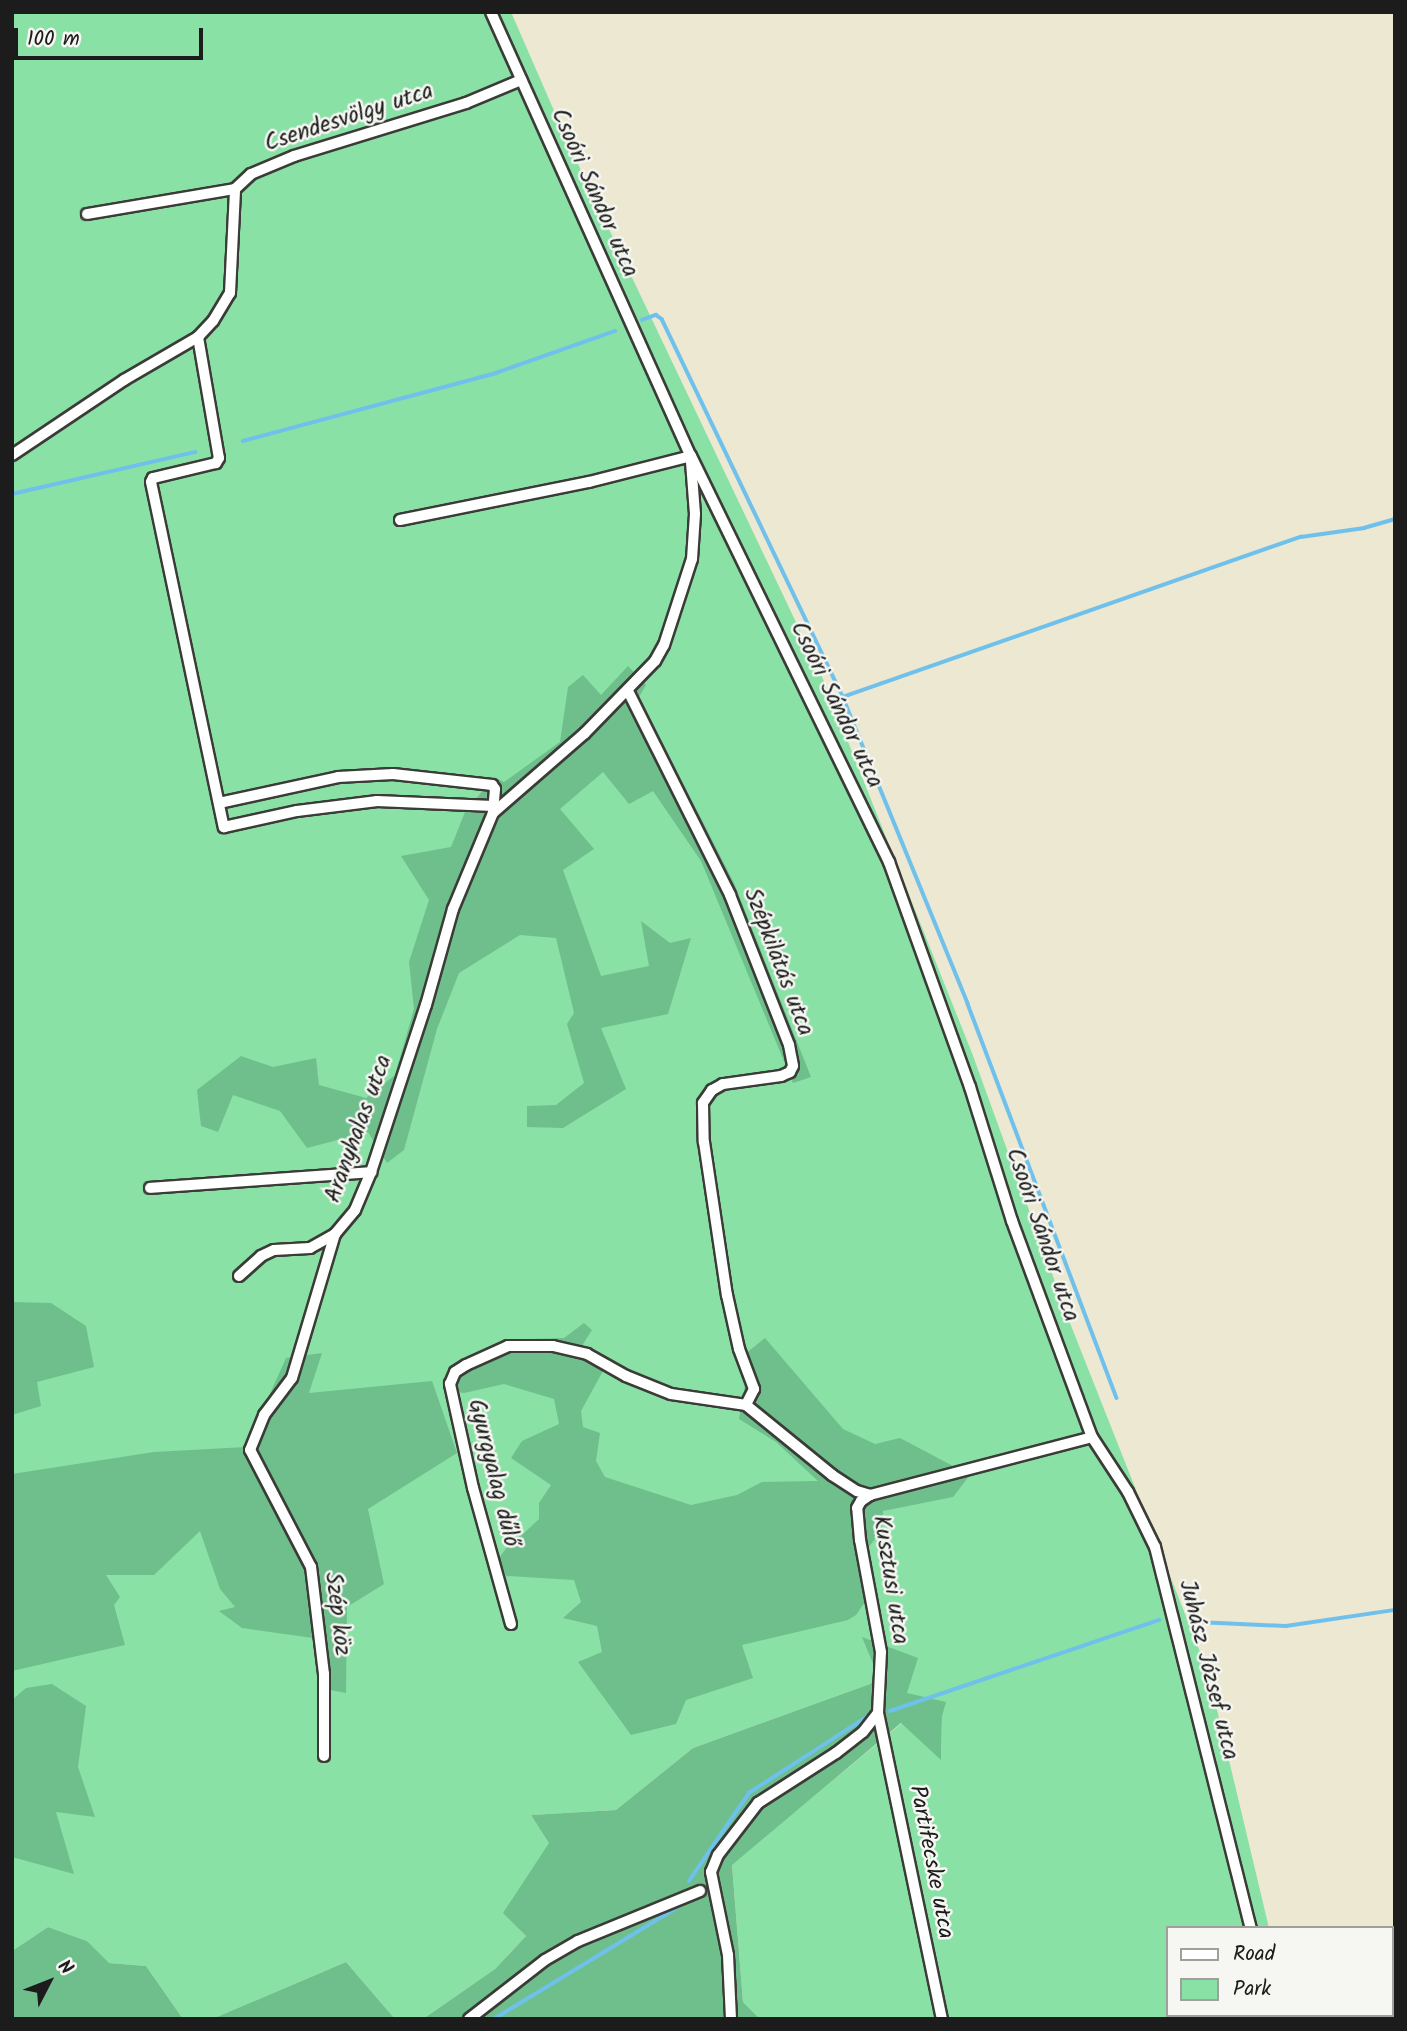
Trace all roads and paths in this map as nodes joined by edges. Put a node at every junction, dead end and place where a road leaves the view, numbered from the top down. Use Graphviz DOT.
graph roads {
  1 [pos="491,12"];
  2 [pos="521,80"];
  3 [pos="235,189"];
  4 [pos="87,214"];
  5 [pos="198,337"];
  6 [pos="12,455"];
  7 [pos="691,456"];
  8 [pos="400,520"];
  9 [pos="628,691"];
  10 [pos="219,803"];
  11 [pos="493,810"];
  12 [pos="371,1172"];
  13 [pos="150,1188"];
  14 [pos="335,1234"];
  15 [pos="239,1276"];
  16 [pos="746,1405"];
  17 [pos="1092,1437"];
  18 [pos="250,1450"];
  19 [pos="870,1495"];
  20 [pos="512,1624"];
  21 [pos="878,1713"];
  22 [pos="324,1756"];
  23 [pos="700,1891"];
  24 [pos="1251,1926"];
  25 [pos="469,2019"];
  26 [pos="731,2019"];
  27 [pos="942,2019"];
  1 -- 2 [label="street, Csoóri Sándor utca"];
  2 -- 3 [label="street, Csendesvölgy utca"];
  2 -- 7 [label="street, Csoóri Sándor utca"];
  3 -- 4 [label="street"];
  3 -- 5 [label="street"];
  5 -- 6 [label="street"];
  5 -- 10 [label="street"];
  7 -- 8 [label="street"];
  7 -- 9 [label="street, Aranyhalas utca"];
  7 -- 17 [label="street, Csoóri Sándor utca"];
  9 -- 11 [label="street, Aranyhalas utca"];
  9 -- 16 [label="street, Szépkilátás utca"];
  10 -- 11 [label="street"];
  10 -- 11 [label="street"];
  11 -- 12 [label="street, Aranyhalas utca"];
  12 -- 13 [label="street"];
  12 -- 14 [label="street, Aranyhalas utca"];
  14 -- 15 [label="street"];
  14 -- 18 [label="street, Aranyhalas utca"];
  16 -- 19 [label="street"];
  16 -- 20 [label="street, Gyurgyalag dűlő"];
  17 -- 19 [label="street, Kusztusi utca"];
  17 -- 24 [label="street, Juhász József utca"];
  18 -- 22 [label="street, Szép köz"];
  19 -- 21 [label="street, Kusztusi utca"];
  21 -- 26 [label="street"];
  21 -- 27 [label="street, Partifecske utca"];
  23 -- 25 [label="street"];
}
